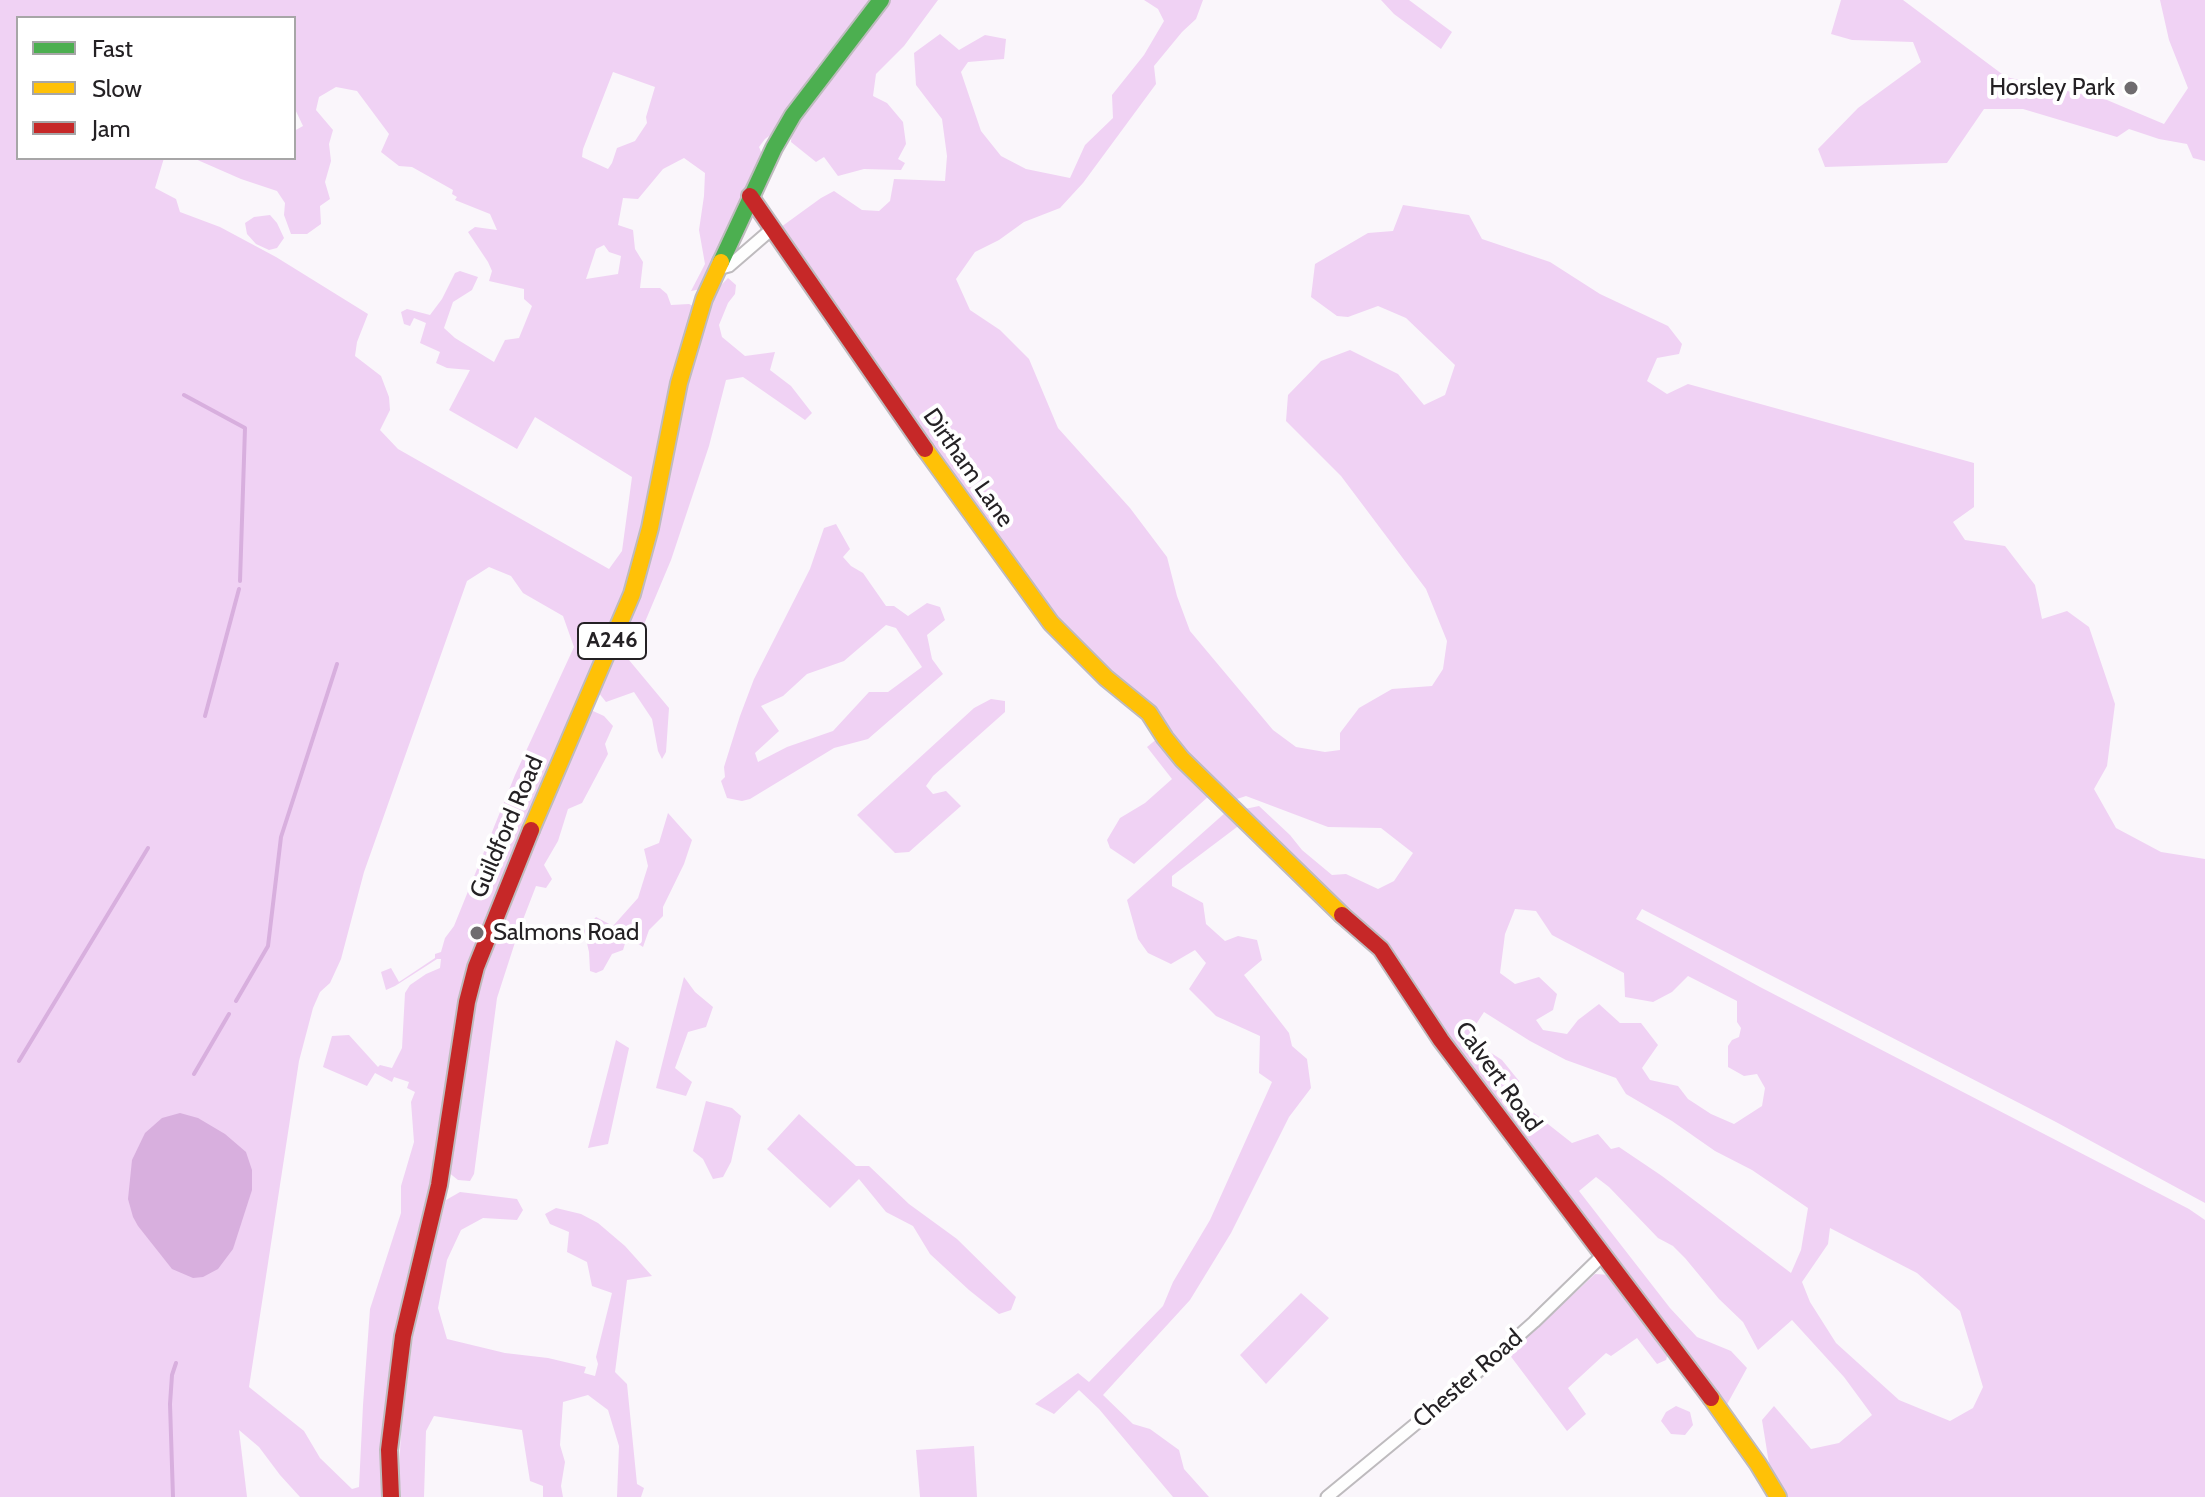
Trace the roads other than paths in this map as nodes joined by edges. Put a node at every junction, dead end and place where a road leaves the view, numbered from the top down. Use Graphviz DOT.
graph roads {
  1 [pos="881,0"];
  2 [pos="750,196"];
  3 [pos="773,228"];
  4 [pos="717,270"];
  5 [pos="1149,713"];
  6 [pos="1603,1255"];
  7 [pos="391,1497"];
  8 [pos="1327,1497"];
  9 [pos="1778,1497"];
  1 -- 2 [label="street, A246"];
  2 -- 3 [label="street, Dirtham Lane"];
  2 -- 4 [label="street, Guildford Road / A246"];
  3 -- 4 [label="street"];
  3 -- 5 [label="street, Dirtham Lane"];
  4 -- 7 [label="street, Guildford Road / A246"];
  5 -- 6 [label="street, Calvert Road"];
  6 -- 8 [label="street, Chester Road"];
  6 -- 9 [label="street, Calvert Road"];
}
